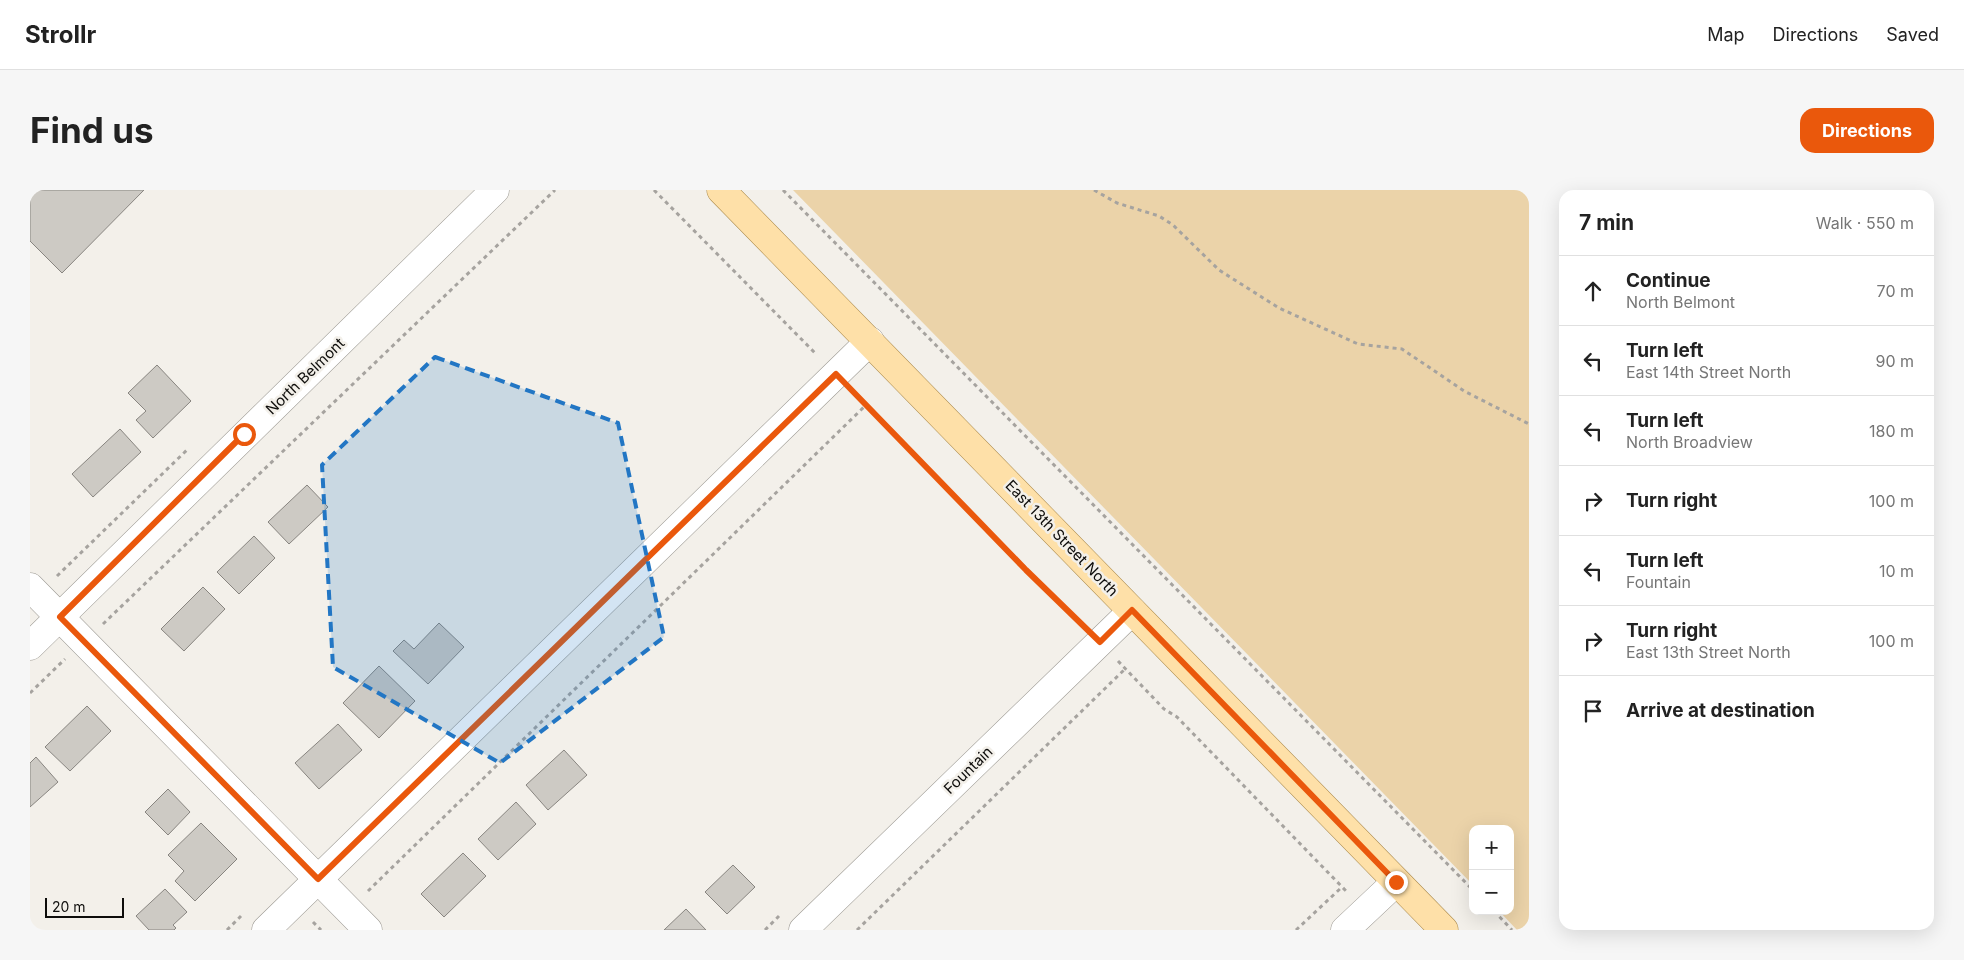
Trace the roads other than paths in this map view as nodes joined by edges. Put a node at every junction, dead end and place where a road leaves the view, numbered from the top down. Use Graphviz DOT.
graph roads {
  1 [pos="495,190"];
  2 [pos="721,190"];
  3 [pos="870,341"];
  4 [pos="30,587"];
  5 [pos="1132,610"];
  6 [pos="60,617"];
  7 [pos="30,646"];
  8 [pos="318,879"];
  9 [pos="1396,882"];
  10 [pos="266,930"];
  11 [pos="368,930"];
  12 [pos="803,930"];
  13 [pos="1345,930"];
  14 [pos="1444,930"];
  1 -- 6 [label="street, North Belmont"];
  2 -- 3 [label="main road, East 13th Street North"];
  3 -- 5 [label="main road, East 13th Street North"];
  3 -- 8 [label="street"];
  4 -- 6 [label="street"];
  5 -- 9 [label="main road, East 13th Street North"];
  5 -- 12 [label="street, Fountain"];
  6 -- 7 [label="street, North Belmont"];
  6 -- 8 [label="street"];
  8 -- 10 [label="street"];
  8 -- 11 [label="street"];
  9 -- 13 [label="street"];
  9 -- 14 [label="main road, East 13th Street North"];
}
